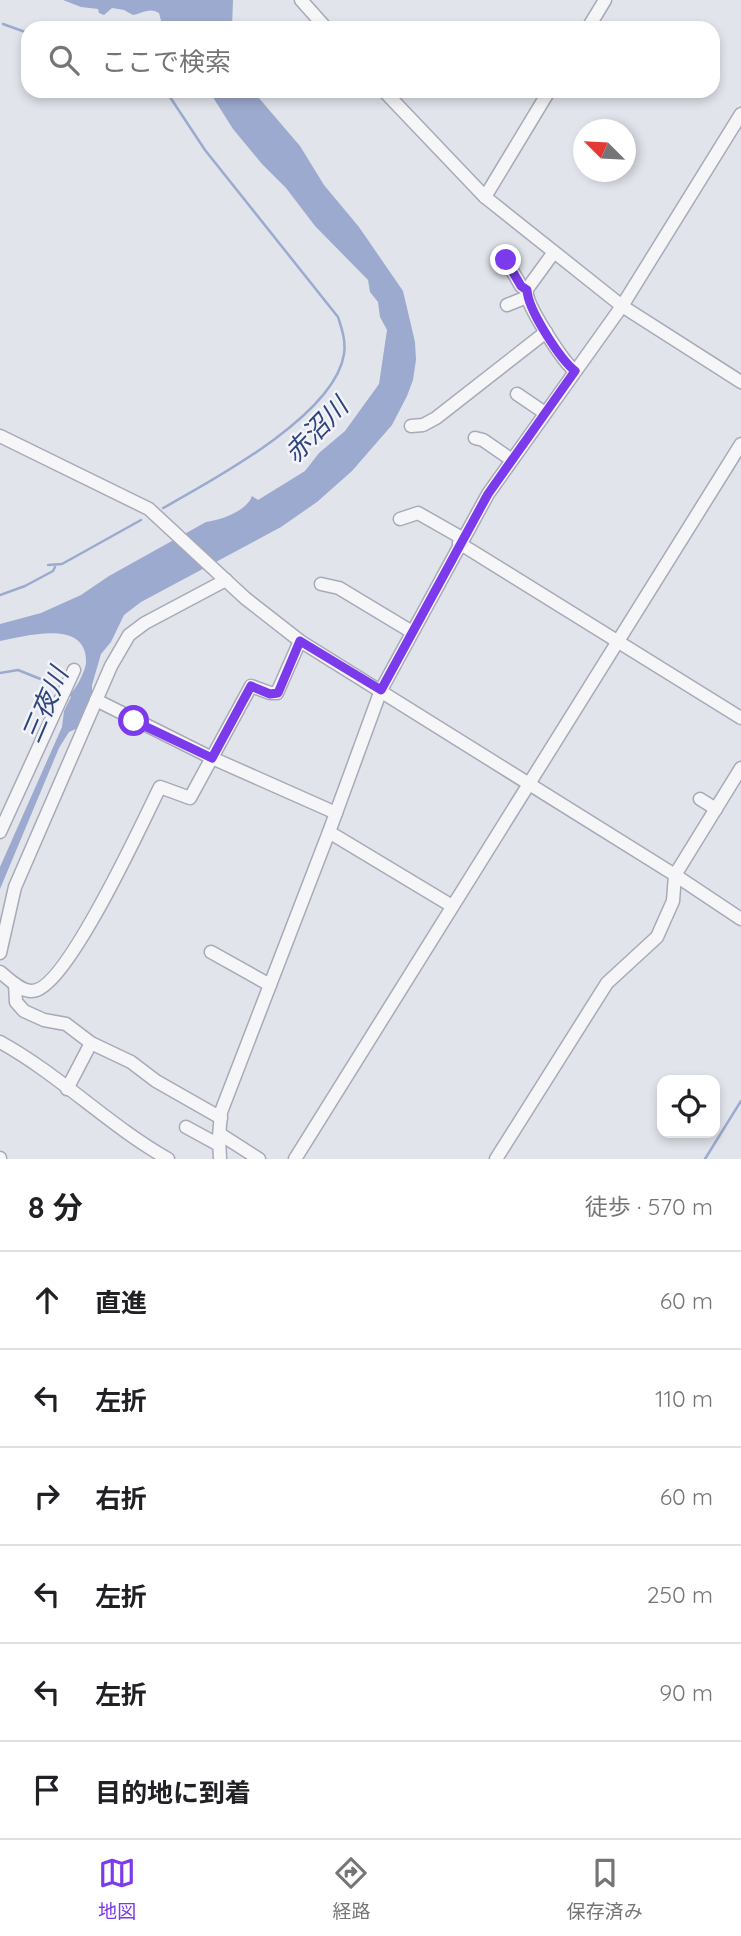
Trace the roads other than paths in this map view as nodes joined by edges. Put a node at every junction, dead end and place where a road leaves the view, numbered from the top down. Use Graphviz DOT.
graph roads {
  1 [pos="301,0"];
  2 [pos="605,0"];
  3 [pos="320,21"];
  4 [pos="592,21"];
  5 [pos="391,98"];
  6 [pos="545,98"];
  7 [pos="741,114"];
  8 [pos="485,197"];
  9 [pos="554,251"];
  10 [pos="506,260"];
  11 [pos="527,294"];
  12 [pos="507,306"];
  13 [pos="622,306"];
  14 [pos="546,332"];
  15 [pos="575,371"];
  16 [pos="741,382"];
  17 [pos="517,394"];
  18 [pos="545,413"];
  19 [pos="411,426"];
  20 [pos="0,436"];
  21 [pos="475,438"];
  22 [pos="741,444"];
  23 [pos="512,460"];
  24 [pos="400,519"];
  25 [pos="461,541"];
  26 [pos="226,580"];
  27 [pos="321,583"];
  28 [pos="412,632"];
  29 [pos="300,641"];
  30 [pos="618,641"];
  31 [pos="74,670"];
  32 [pos="381,690"];
  33 [pos="96,701"];
  34 [pos="741,718"];
  35 [pos="212,758"];
  36 [pos="741,768"];
  37 [pos="529,783"];
  38 [pos="700,799"];
  39 [pos="716,809"];
  40 [pos="336,813"];
  41 [pos="0,832"];
  42 [pos="329,832"];
  43 [pos="676,875"];
  44 [pos="452,906"];
  45 [pos="741,919"];
  46 [pos="211,952"];
  47 [pos="0,953"];
  48 [pos="0,974"];
  49 [pos="15,984"];
  50 [pos="270,985"];
  51 [pos="0,1042"];
  52 [pos="91,1043"];
  53 [pos="67,1089"];
  54 [pos="221,1118"];
  55 [pos="186,1126"];
  56 [pos="219,1140"];
  57 [pos="168,1159"];
  58 [pos="220,1159"];
  59 [pos="260,1159"];
  60 [pos="295,1159"];
  61 [pos="496,1159"];
  1 -- 3 [label="street"];
  2 -- 4 [label="street"];
  5 -- 8 [label="street"];
  6 -- 8 [label="street"];
  7 -- 13 [label="street"];
  8 -- 9 [label="street"];
  9 -- 11 [label="street"];
  9 -- 13 [label="street"];
  10 -- 11 [label="street"];
  11 -- 12 [label="street"];
  11 -- 14 [label="street"];
  13 -- 15 [label="street"];
  13 -- 16 [label="street"];
  14 -- 15 [label="street"];
  14 -- 19 [label="street"];
  15 -- 18 [label="street"];
  17 -- 18 [label="street"];
  18 -- 23 [label="street"];
  20 -- 26 [label="street"];
  21 -- 23 [label="street"];
  22 -- 30 [label="street"];
  23 -- 25 [label="street"];
  24 -- 25 [label="street"];
  25 -- 28 [label="street"];
  25 -- 30 [label="street"];
  26 -- 29 [label="street"];
  26 -- 33 [label="street"];
  27 -- 28 [label="street"];
  28 -- 32 [label="street"];
  29 -- 32 [label="street"];
  29 -- 35 [label="street"];
  30 -- 34 [label="street"];
  30 -- 37 [label="street"];
  31 -- 41 [label="street"];
  32 -- 37 [label="street"];
  32 -- 40 [label="street"];
  33 -- 35 [label="street"];
  33 -- 47 [label="street"];
  35 -- 40 [label="street"];
  35 -- 49 [label="street"];
  36 -- 39 [label="street"];
  37 -- 43 [label="street"];
  37 -- 44 [label="street"];
  38 -- 39 [label="street"];
  39 -- 43 [label="street"];
  40 -- 42 [label="street"];
  42 -- 44 [label="street"];
  42 -- 50 [label="street"];
  43 -- 45 [label="street"];
  43 -- 61 [label="street"];
  44 -- 60 [label="street"];
  46 -- 50 [label="street"];
  47 -- 48 [label="street"];
  48 -- 49 [label="street"];
  49 -- 52 [label="street"];
  50 -- 54 [label="street"];
  51 -- 53 [label="street"];
  52 -- 53 [label="street"];
  52 -- 54 [label="street"];
  53 -- 57 [label="street"];
  54 -- 56 [label="street"];
  55 -- 56 [label="street"];
  56 -- 58 [label="street"];
  56 -- 59 [label="street"];
}
